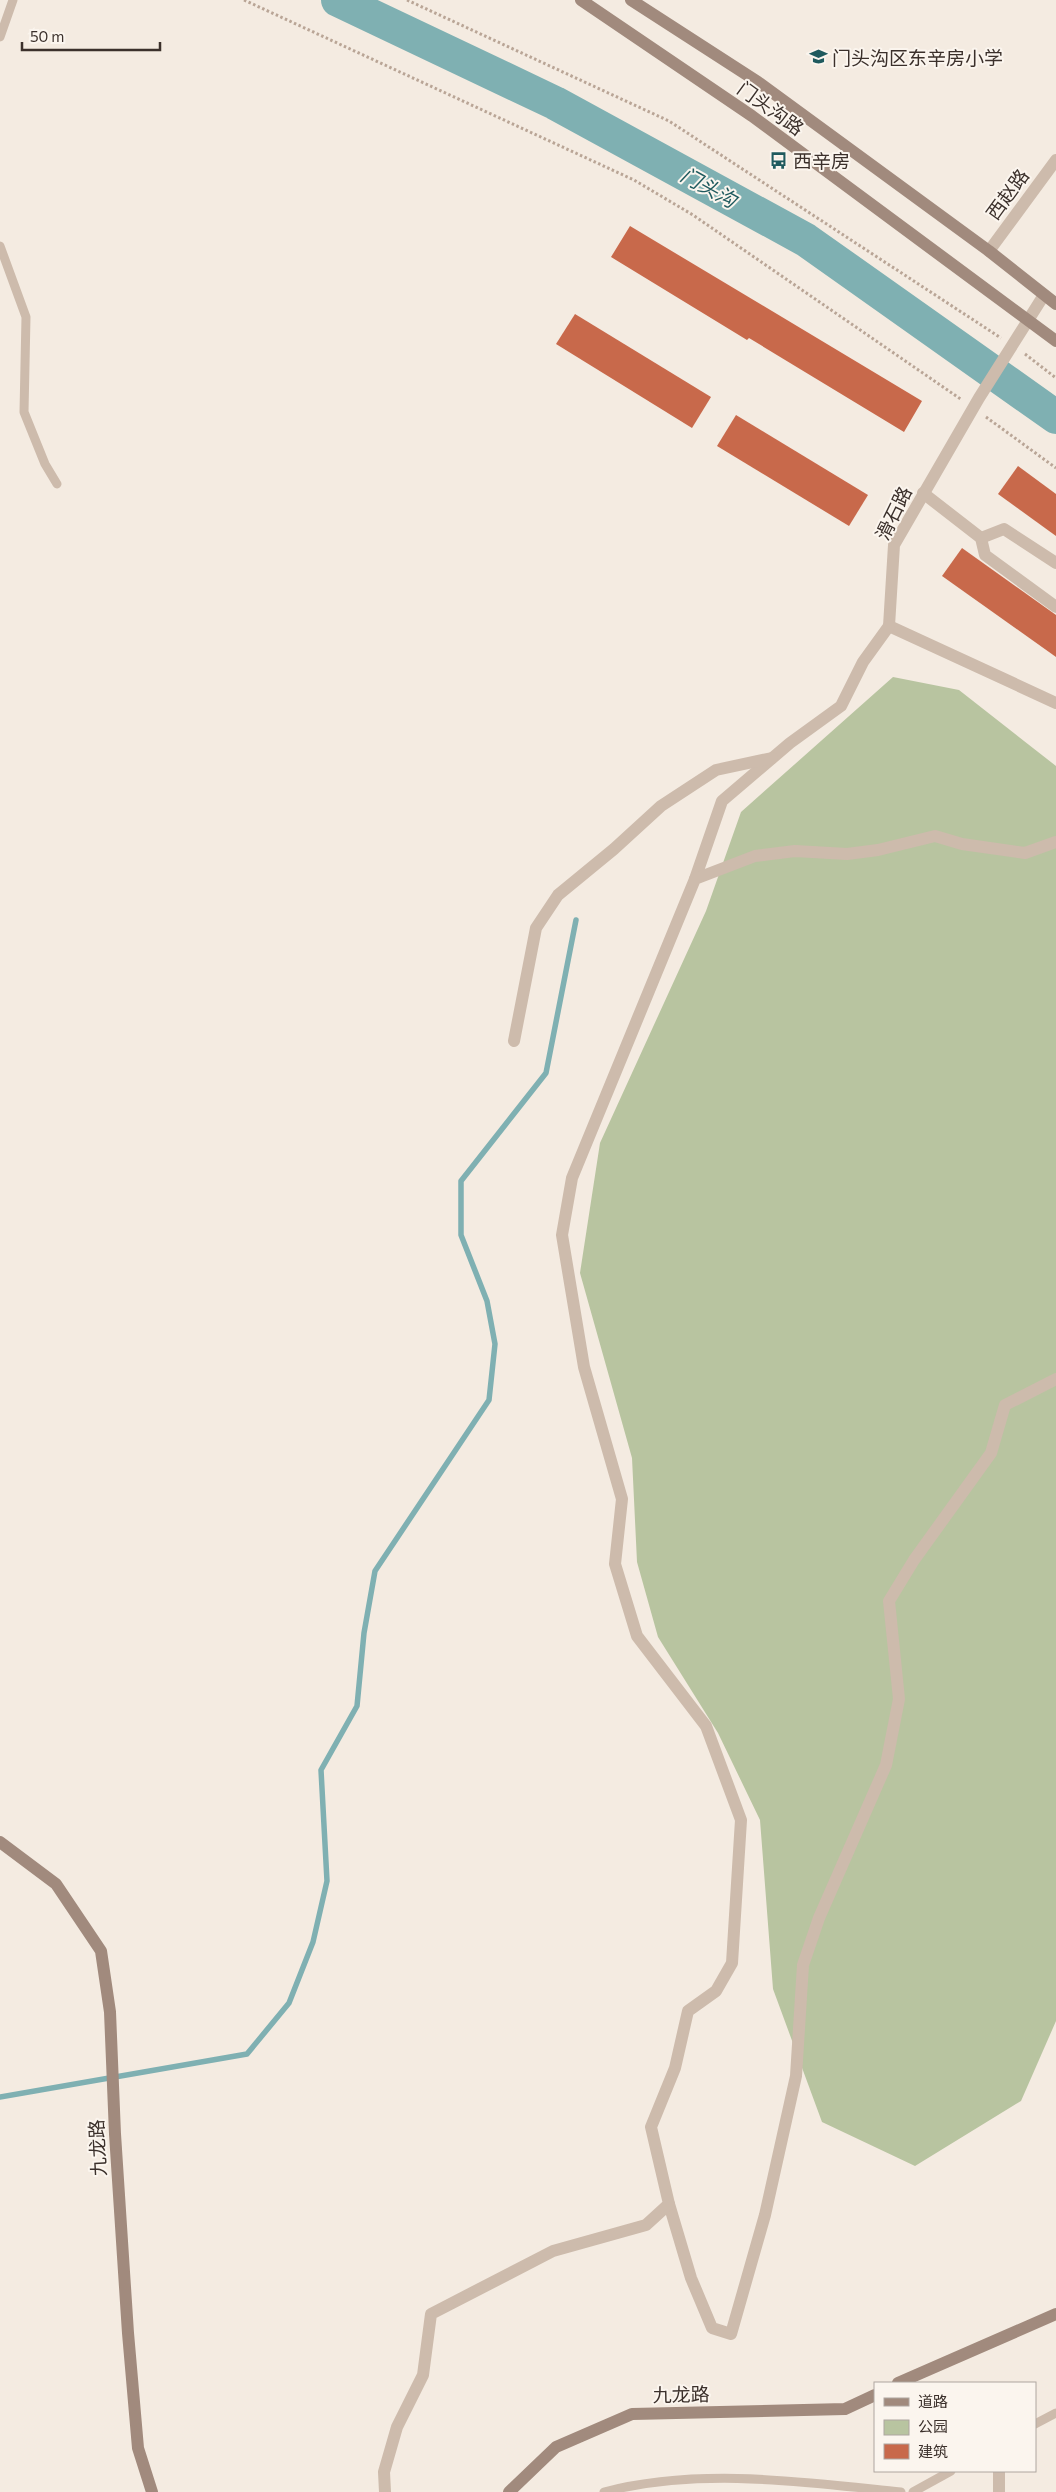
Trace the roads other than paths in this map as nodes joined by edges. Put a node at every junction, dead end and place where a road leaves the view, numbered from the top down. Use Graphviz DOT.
graph roads {
  1 [pos="13,0"];
  2 [pos="581,0"];
  3 [pos="631,0"];
  4 [pos="0,37"];
  5 [pos="1056,160"];
  6 [pos="0,246"];
  7 [pos="989,251"];
  8 [pos="1044,295"];
  9 [pos="1056,304"];
  10 [pos="1028,320"];
  11 [pos="1056,341"];
  12 [pos="57,484"];
  13 [pos="923,493"];
  14 [pos="981,538"];
  15 [pos="1056,563"];
  16 [pos="1056,607"];
  17 [pos="889,626"];
  18 [pos="1056,703"];
  19 [pos="772,758"];
  20 [pos="1056,842"];
  21 [pos="695,879"];
  22 [pos="514,1041"];
  23 [pos="1056,1379"];
  24 [pos="0,1842"];
  25 [pos="669,2204"];
  26 [pos="1056,2314"];
  27 [pos="900,2382"];
  28 [pos="874,2395"];
  29 [pos="1056,2413"];
  30 [pos="1036,2423"];
  31 [pos="949,2472"];
  32 [pos="999,2472"];
  33 [pos="862,2488"];
  34 [pos="152,2492"];
  35 [pos="385,2492"];
  36 [pos="509,2492"];
  37 [pos="604,2492"];
  38 [pos="852,2492"];
  39 [pos="901,2492"];
  40 [pos="913,2492"];
  41 [pos="999,2492"];
  1 -- 4 [label="lane"];
  2 -- 10 [label="main road, 门头沟路"];
  3 -- 7 [label="main road, 门头沟路"];
  5 -- 7 [label="street, 西赵路"];
  6 -- 12 [label="lane"];
  7 -- 8 [label="main road, 门头沟路"];
  8 -- 9 [label="main road, 门头沟路"];
  8 -- 10 [label="street, 滑石路"];
  10 -- 11 [label="main road, 门头沟路"];
  10 -- 13 [label="street, 滑石路"];
  13 -- 14 [label="street"];
  13 -- 17 [label="street, 滑石路"];
  14 -- 15 [label="street"];
  14 -- 16 [label="street"];
  17 -- 18 [label="street"];
  17 -- 19 [label="street"];
  19 -- 21 [label="street"];
  19 -- 22 [label="street"];
  20 -- 21 [label="street"];
  21 -- 25 [label="street"];
  23 -- 25 [label="street"];
  24 -- 34 [label="main road, 九龙路"];
  25 -- 35 [label="street"];
  26 -- 27 [label="main road"];
  28 -- 36 [label="main road, 九龙路"];
  29 -- 30 [label="lane"];
  31 -- 40 [label="lane"];
  32 -- 41 [label="street"];
  33 -- 37 [label="lane"];
  33 -- 38 [label="lane"];
  33 -- 39 [label="lane"];
}
